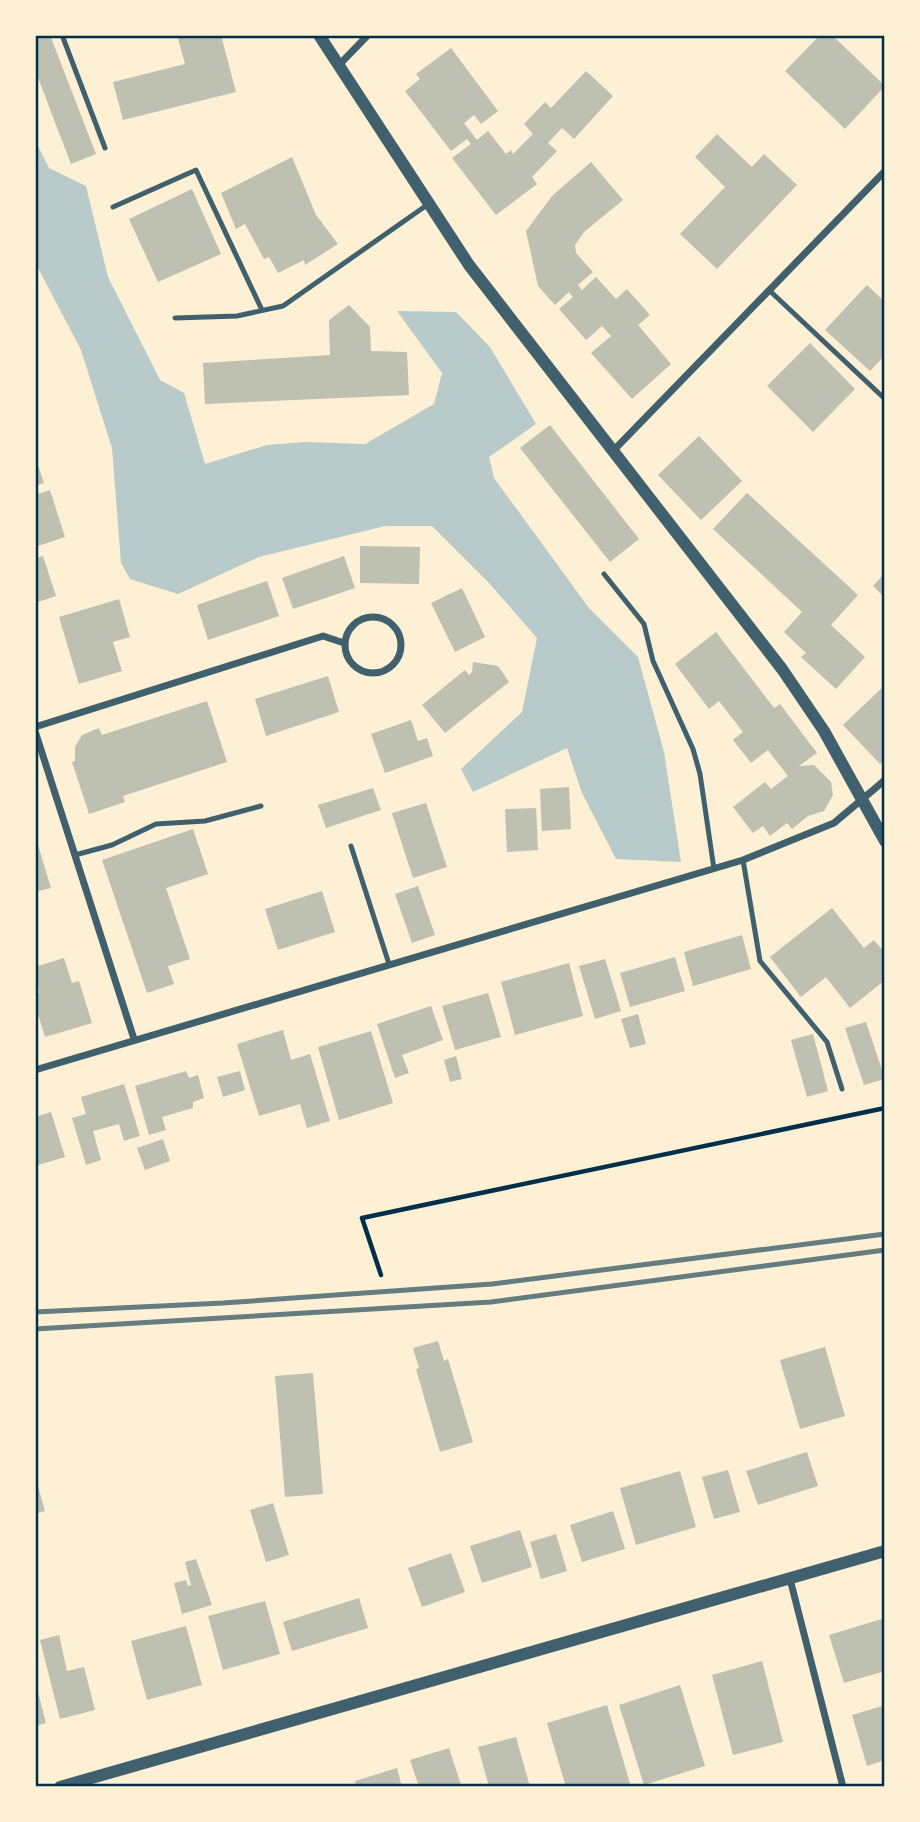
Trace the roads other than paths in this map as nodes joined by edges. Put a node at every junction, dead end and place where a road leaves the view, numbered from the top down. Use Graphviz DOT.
graph roads {
  1 [pos="62,35"];
  2 [pos="319,35"];
  3 [pos="368,35"];
  4 [pos="338,66"];
  5 [pos="106,148"];
  6 [pos="885,171"];
  7 [pos="427,205"];
  8 [pos="113,207"];
  9 [pos="770,291"];
  10 [pos="262,310"];
  11 [pos="174,318"];
  12 [pos="885,399"];
  13 [pos="614,452"];
  14 [pos="604,574"];
  15 [pos="344,643"];
  16 [pos="35,729"];
  17 [pos="885,780"];
  18 [pos="860,801"];
  19 [pos="261,806"];
  20 [pos="885,841"];
  21 [pos="351,846"];
  22 [pos="75,855"];
  23 [pos="743,860"];
  24 [pos="714,869"];
  25 [pos="389,964"];
  26 [pos="134,1039"];
  27 [pos="35,1070"];
  28 [pos="842,1089"];
  29 [pos="885,1551"];
  30 [pos="790,1579"];
  31 [pos="60,1787"];
  32 [pos="842,1787"];
  1 -- 5 [label="lane"];
  2 -- 4 [label="street"];
  3 -- 4 [label="street"];
  4 -- 7 [label="street"];
  6 -- 9 [label="street"];
  7 -- 10 [label="lane"];
  7 -- 13 [label="street"];
  8 -- 10 [label="lane"];
  9 -- 12 [label="lane"];
  9 -- 13 [label="street"];
  10 -- 11 [label="lane"];
  13 -- 18 [label="street"];
  14 -- 24 [label="lane"];
  15 -- 15 [label="street"];
  15 -- 16 [label="street"];
  16 -- 22 [label="street"];
  17 -- 18 [label="street"];
  18 -- 20 [label="street"];
  18 -- 23 [label="street"];
  19 -- 22 [label="lane"];
  21 -- 25 [label="lane"];
  22 -- 26 [label="street"];
  23 -- 24 [label="street"];
  23 -- 28 [label="lane"];
  24 -- 25 [label="street"];
  25 -- 26 [label="street"];
  26 -- 27 [label="street"];
  29 -- 30 [label="street"];
  30 -- 31 [label="street"];
  30 -- 32 [label="street"];
}
